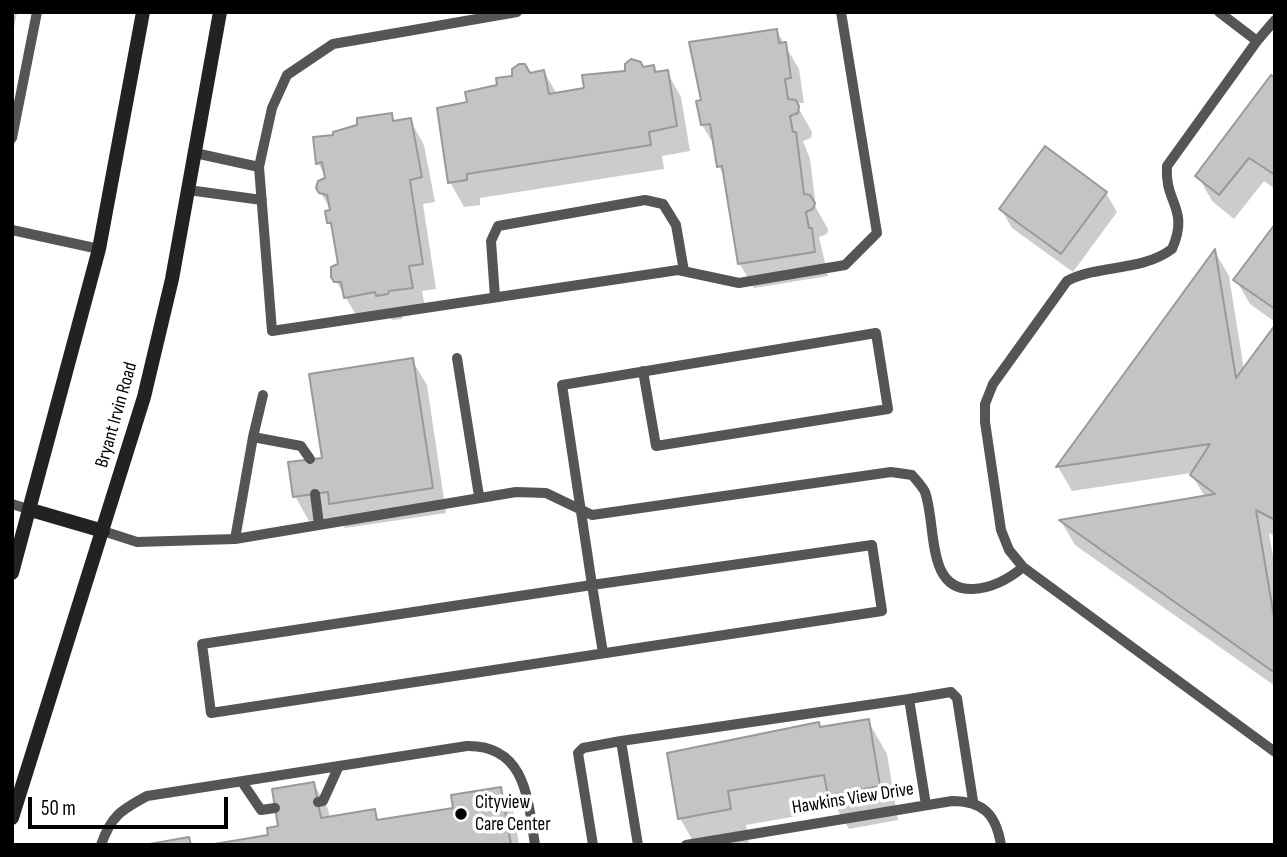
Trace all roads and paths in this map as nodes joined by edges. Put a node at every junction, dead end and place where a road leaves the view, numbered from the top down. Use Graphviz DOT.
graph roads {
  1 [pos="37,12"];
  2 [pos="143,12"];
  3 [pos="220,12"];
  4 [pos="517,12"];
  5 [pos="841,12"];
  6 [pos="1219,12"];
  7 [pos="492,14"];
  8 [pos="1275,20"];
  9 [pos="1257,41"];
  10 [pos="12,138"];
  11 [pos="195,153"];
  12 [pos="259,167"];
  13 [pos="188,190"];
  14 [pos="262,200"];
  15 [pos="12,230"];
  16 [pos="99,249"];
  17 [pos="684,271"];
  18 [pos="495,297"];
  19 [pos="457,358"];
  20 [pos="643,371"];
  21 [pos="263,395"];
  22 [pos="253,437"];
  23 [pos="310,459"];
  24 [pos="315,494"];
  25 [pos="479,496"];
  26 [pos="12,503"];
  27 [pos="580,509"];
  28 [pos="31,510"];
  29 [pos="319,524"];
  30 [pos="103,531"];
  31 [pos="235,539"];
  32 [pos="1023,567"];
  33 [pos="12,573"];
  34 [pos="592,585"];
  35 [pos="603,653"];
  36 [pos="909,699"];
  37 [pos="621,741"];
  38 [pos="1275,752"];
  39 [pos="338,768"];
  40 [pos="242,782"];
  41 [pos="973,801"];
  42 [pos="318,802"];
  43 [pos="926,805"];
  44 [pos="275,808"];
  45 [pos="12,818"];
  46 [pos="101,845"];
  47 [pos="535,845"];
  48 [pos="593,845"];
  49 [pos="638,845"];
  50 [pos="686,845"];
  51 [pos="1000,845"];
  1 -- 10 [label="lane"];
  2 -- 16 [label="main road"];
  3 -- 11 [label="main road, Bryant Irvin Road"];
  4 -- 7 [label="lane"];
  5 -- 17 [label="lane"];
  6 -- 9 [label="lane"];
  7 -- 12 [label="lane"];
  8 -- 9 [label="lane"];
  9 -- 32 [label="lane"];
  11 -- 12 [label="lane"];
  11 -- 13 [label="main road, Bryant Irvin Road"];
  12 -- 14 [label="lane"];
  13 -- 14 [label="lane"];
  13 -- 30 [label="main road, Bryant Irvin Road"];
  14 -- 18 [label="lane"];
  15 -- 16 [label="lane"];
  16 -- 28 [label="main road"];
  17 -- 18 [label="lane"];
  17 -- 18 [label="lane"];
  19 -- 25 [label="lane"];
  20 -- 20 [label="lane"];
  20 -- 27 [label="lane"];
  21 -- 22 [label="lane"];
  22 -- 23 [label="lane"];
  22 -- 31 [label="lane"];
  24 -- 29 [label="lane"];
  25 -- 27 [label="lane"];
  25 -- 29 [label="lane"];
  26 -- 28 [label="lane"];
  27 -- 32 [label="lane"];
  27 -- 34 [label="lane"];
  28 -- 30 [label="main road"];
  28 -- 33 [label="main road"];
  29 -- 31 [label="lane"];
  30 -- 31 [label="lane"];
  30 -- 45 [label="main road, Bryant Irvin Road"];
  32 -- 38 [label="lane"];
  34 -- 35 [label="lane"];
  34 -- 35 [label="lane"];
  34 -- 35 [label="lane"];
  36 -- 37 [label="lane"];
  36 -- 41 [label="lane"];
  36 -- 43 [label="lane"];
  37 -- 48 [label="lane"];
  37 -- 49 [label="lane"];
  39 -- 40 [label="lane"];
  39 -- 42 [label="lane"];
  39 -- 47 [label="lane"];
  40 -- 44 [label="lane"];
  40 -- 46 [label="lane"];
  41 -- 43 [label="lane, Hawkins View Drive"];
  41 -- 51 [label="lane"];
  43 -- 50 [label="lane, Hawkins View Drive"];
}
